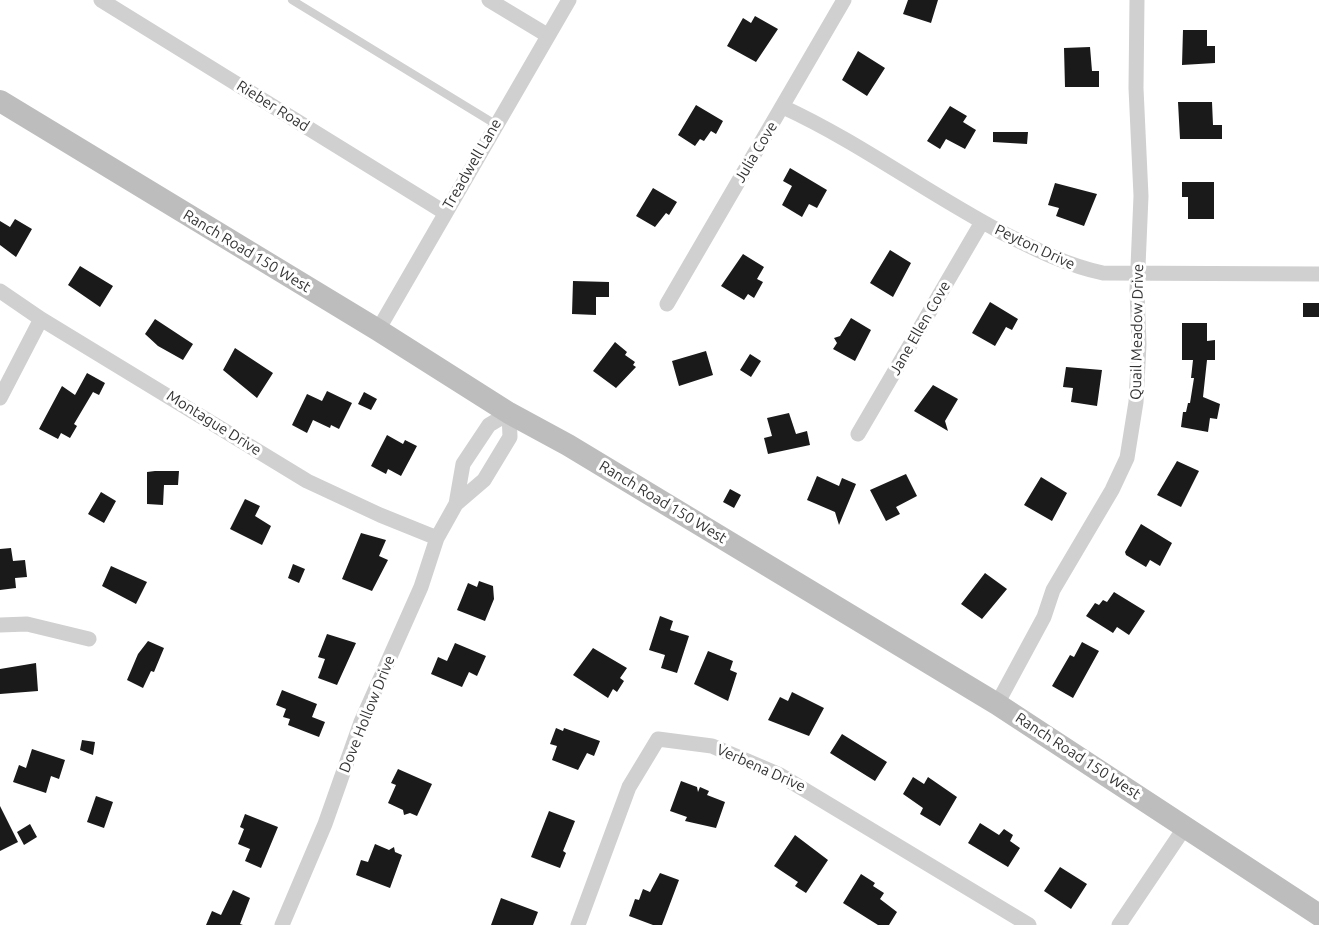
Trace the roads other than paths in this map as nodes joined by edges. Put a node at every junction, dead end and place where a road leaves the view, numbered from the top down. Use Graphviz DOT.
graph roads {
  1 [pos="101,0"];
  2 [pos="292,0"];
  3 [pos="489,0"];
  4 [pos="569,0"];
  5 [pos="844,0"];
  6 [pos="1137,0"];
  7 [pos="547,35"];
  8 [pos="0,101"];
  9 [pos="783,107"];
  10 [pos="495,124"];
  11 [pos="444,212"];
  12 [pos="982,222"];
  13 [pos="1138,273"];
  14 [pos="1319,274"];
  15 [pos="0,291"];
  16 [pos="667,304"];
  17 [pos="41,319"];
  18 [pos="378,330"];
  19 [pos="0,398"];
  20 [pos="509,413"];
  21 [pos="858,434"];
  22 [pos="456,504"];
  23 [pos="437,538"];
  24 [pos="0,625"];
  25 [pos="89,639"];
  26 [pos="997,704"];
  27 [pos="1185,827"];
  28 [pos="1319,915"];
  29 [pos="282,925"];
  30 [pos="578,925"];
  31 [pos="1029,925"];
  32 [pos="1119,925"];
  1 -- 11 [label="street, Rieber Road"];
  2 -- 10 [label="lane"];
  3 -- 7 [label="street"];
  4 -- 7 [label="street, Treadwell Lane"];
  5 -- 9 [label="street, Julia Cove"];
  6 -- 13 [label="street, Quail Meadow Drive"];
  7 -- 10 [label="street, Treadwell Lane"];
  8 -- 18 [label="main road, Ranch Road 150 West"];
  9 -- 12 [label="street, Peyton Drive"];
  9 -- 16 [label="street, Julia Cove"];
  10 -- 11 [label="street, Treadwell Lane"];
  11 -- 18 [label="street, Treadwell Lane"];
  12 -- 13 [label="street, Peyton Drive"];
  12 -- 21 [label="street, Jane Ellen Cove"];
  13 -- 14 [label="street, Peyton Drive"];
  13 -- 26 [label="street, Quail Meadow Drive"];
  15 -- 17 [label="street, Montague Drive"];
  17 -- 19 [label="street"];
  17 -- 23 [label="street, Montague Drive"];
  18 -- 20 [label="main road, Ranch Road 150 West"];
  20 -- 22 [label="street, Dove Hollow Drive"];
  20 -- 22 [label="street, Dove Hollow Drive"];
  20 -- 26 [label="main road, Ranch Road 150 West"];
  22 -- 23 [label="street, Dove Hollow Drive"];
  23 -- 29 [label="street, Dove Hollow Drive"];
  24 -- 25 [label="street"];
  26 -- 27 [label="main road, Ranch Road 150 West"];
  27 -- 28 [label="main road, Ranch Road 150 West"];
  27 -- 32 [label="street"];
  30 -- 31 [label="street, Verbena Drive"];
}
